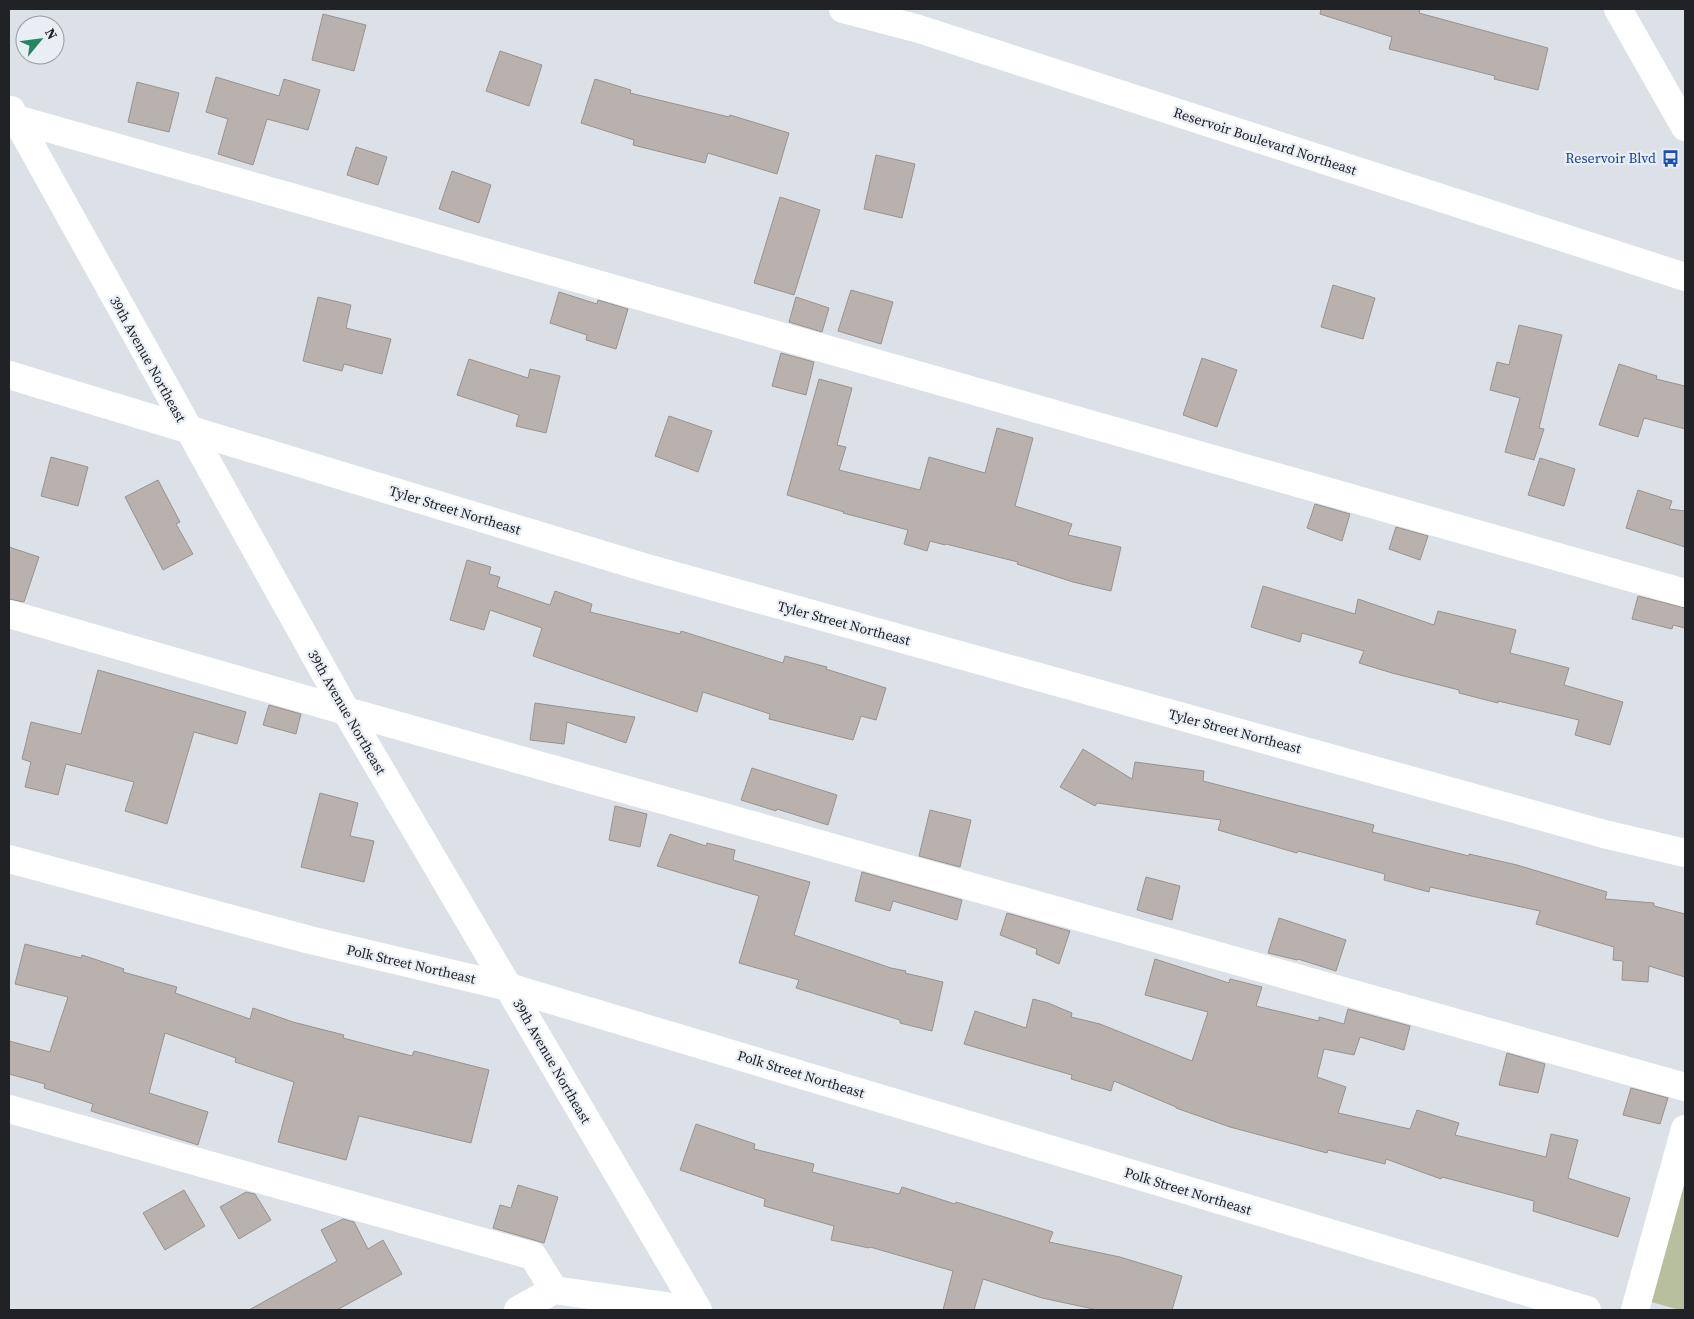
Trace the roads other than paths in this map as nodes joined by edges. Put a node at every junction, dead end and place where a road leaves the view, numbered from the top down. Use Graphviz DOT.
graph roads {
  1 [pos="847,9"];
  2 [pos="1618,9"];
  3 [pos="11,114"];
  4 [pos="1685,127"];
  5 [pos="1685,277"];
  6 [pos="9,375"];
  7 [pos="187,429"];
  8 [pos="1685,593"];
  9 [pos="9,614"];
  10 [pos="346,711"];
  11 [pos="1685,853"];
  12 [pos="9,859"];
  13 [pos="508,987"];
  14 [pos="1685,1087"];
  15 [pos="9,1109"];
  16 [pos="1685,1129"];
  17 [pos="554,1290"];
  18 [pos="518,1310"];
  19 [pos="696,1310"];
  20 [pos="1587,1310"];
  21 [pos="1635,1310"];
  1 -- 5 [label="street, Reservoir Boulevard Northeast"];
  2 -- 4 [label="street"];
  3 -- 7 [label="street, 39th Avenue Northeast"];
  3 -- 8 [label="street"];
  6 -- 7 [label="street, Tyler Street Northeast"];
  7 -- 10 [label="street, 39th Avenue Northeast"];
  7 -- 11 [label="street, Tyler Street Northeast"];
  9 -- 10 [label="street"];
  10 -- 13 [label="street, 39th Avenue Northeast"];
  10 -- 14 [label="street"];
  12 -- 13 [label="street, Polk Street Northeast"];
  13 -- 19 [label="street, 39th Avenue Northeast"];
  13 -- 20 [label="street, Polk Street Northeast"];
  15 -- 17 [label="street"];
  16 -- 21 [label="street"];
  17 -- 18 [label="street"];
  17 -- 19 [label="street"];
}
